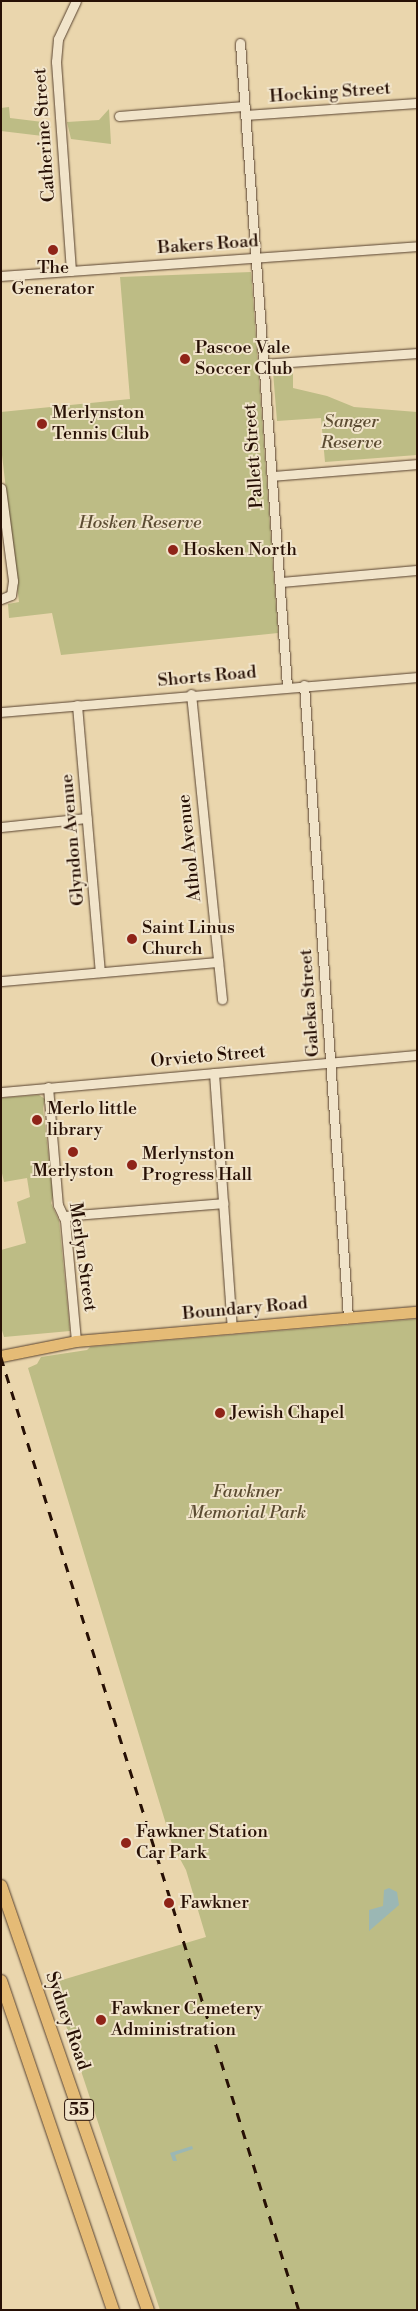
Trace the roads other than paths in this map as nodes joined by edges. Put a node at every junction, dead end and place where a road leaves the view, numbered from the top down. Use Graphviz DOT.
graph roads {
  1 [pos="76,1"];
  2 [pos="240,43"];
  3 [pos="417,103"];
  4 [pos="245,111"];
  5 [pos="119,116"];
  6 [pos="417,246"];
  7 [pos="256,258"];
  8 [pos="70,271"];
  9 [pos="1,276"];
  10 [pos="417,353"];
  11 [pos="263,364"];
  12 [pos="417,464"];
  13 [pos="272,476"];
  14 [pos="1,488"];
  15 [pos="417,570"];
  16 [pos="280,582"];
  17 [pos="1,599"];
  18 [pos="417,677"];
  19 [pos="304,685"];
  20 [pos="287,686"];
  21 [pos="191,694"];
  22 [pos="77,705"];
  23 [pos="1,712"];
  24 [pos="88,818"];
  25 [pos="1,827"];
  26 [pos="218,962"];
  27 [pos="100,972"];
  28 [pos="1,981"];
  29 [pos="222,1000"];
  30 [pos="417,1055"];
  31 [pos="330,1062"];
  32 [pos="214,1073"];
  33 [pos="48,1088"];
  34 [pos="1,1092"];
  35 [pos="223,1203"];
  36 [pos="63,1216"];
  37 [pos="417,1312"];
  38 [pos="348,1318"];
  39 [pos="232,1328"];
  40 [pos="76,1342"];
  41 [pos="1,1356"];
  42 [pos="1,1886"];
  43 [pos="5,1911"];
  44 [pos="1,1981"];
  45 [pos="113,2310"];
  46 [pos="148,2310"];
  1 -- 8 [label="street, Catherine Street"];
  2 -- 4 [label="street, Pallett Street"];
  3 -- 4 [label="street, Hocking Street"];
  4 -- 5 [label="street, Hocking Street"];
  4 -- 7 [label="street, Pallett Street"];
  6 -- 7 [label="street, Bakers Road"];
  7 -- 8 [label="street, Bakers Road"];
  7 -- 11 [label="street, Pallett Street"];
  8 -- 9 [label="street, Bakers Road"];
  10 -- 11 [label="street"];
  11 -- 13 [label="street, Pallett Street"];
  12 -- 13 [label="street"];
  13 -- 16 [label="street, Pallett Street"];
  14 -- 17 [label="street"];
  15 -- 16 [label="street"];
  16 -- 20 [label="street, Pallett Street"];
  18 -- 19 [label="street, Shorts Road"];
  19 -- 20 [label="street, Shorts Road"];
  19 -- 31 [label="street, Galeka Street"];
  20 -- 21 [label="street, Shorts Road"];
  21 -- 22 [label="street, Shorts Road"];
  21 -- 26 [label="street, Athol Avenue"];
  22 -- 23 [label="street, Shorts Road"];
  22 -- 24 [label="street, Glyndon Avenue"];
  24 -- 25 [label="street"];
  24 -- 27 [label="street, Glyndon Avenue"];
  26 -- 27 [label="street"];
  26 -- 29 [label="street, Athol Avenue"];
  27 -- 28 [label="street"];
  30 -- 31 [label="street, Orvieto Street"];
  31 -- 32 [label="street, Orvieto Street"];
  31 -- 38 [label="street, Galeka Street"];
  32 -- 33 [label="street, Orvieto Street"];
  32 -- 35 [label="street"];
  33 -- 34 [label="street, Orvieto Street"];
  33 -- 36 [label="street, Merlyn Street"];
  35 -- 36 [label="street"];
  35 -- 39 [label="street"];
  36 -- 40 [label="street, Merlyn Street"];
  37 -- 38 [label="main road, Boundary Road"];
  38 -- 39 [label="main road, Boundary Road"];
  39 -- 40 [label="main road, Boundary Road"];
  40 -- 41 [label="main road, Boundary Road"];
  42 -- 43 [label="highway, Sydney Road / 55"];
  43 -- 46 [label="highway, Sydney Road / 55"];
  44 -- 45 [label="highway, 55"];
}
